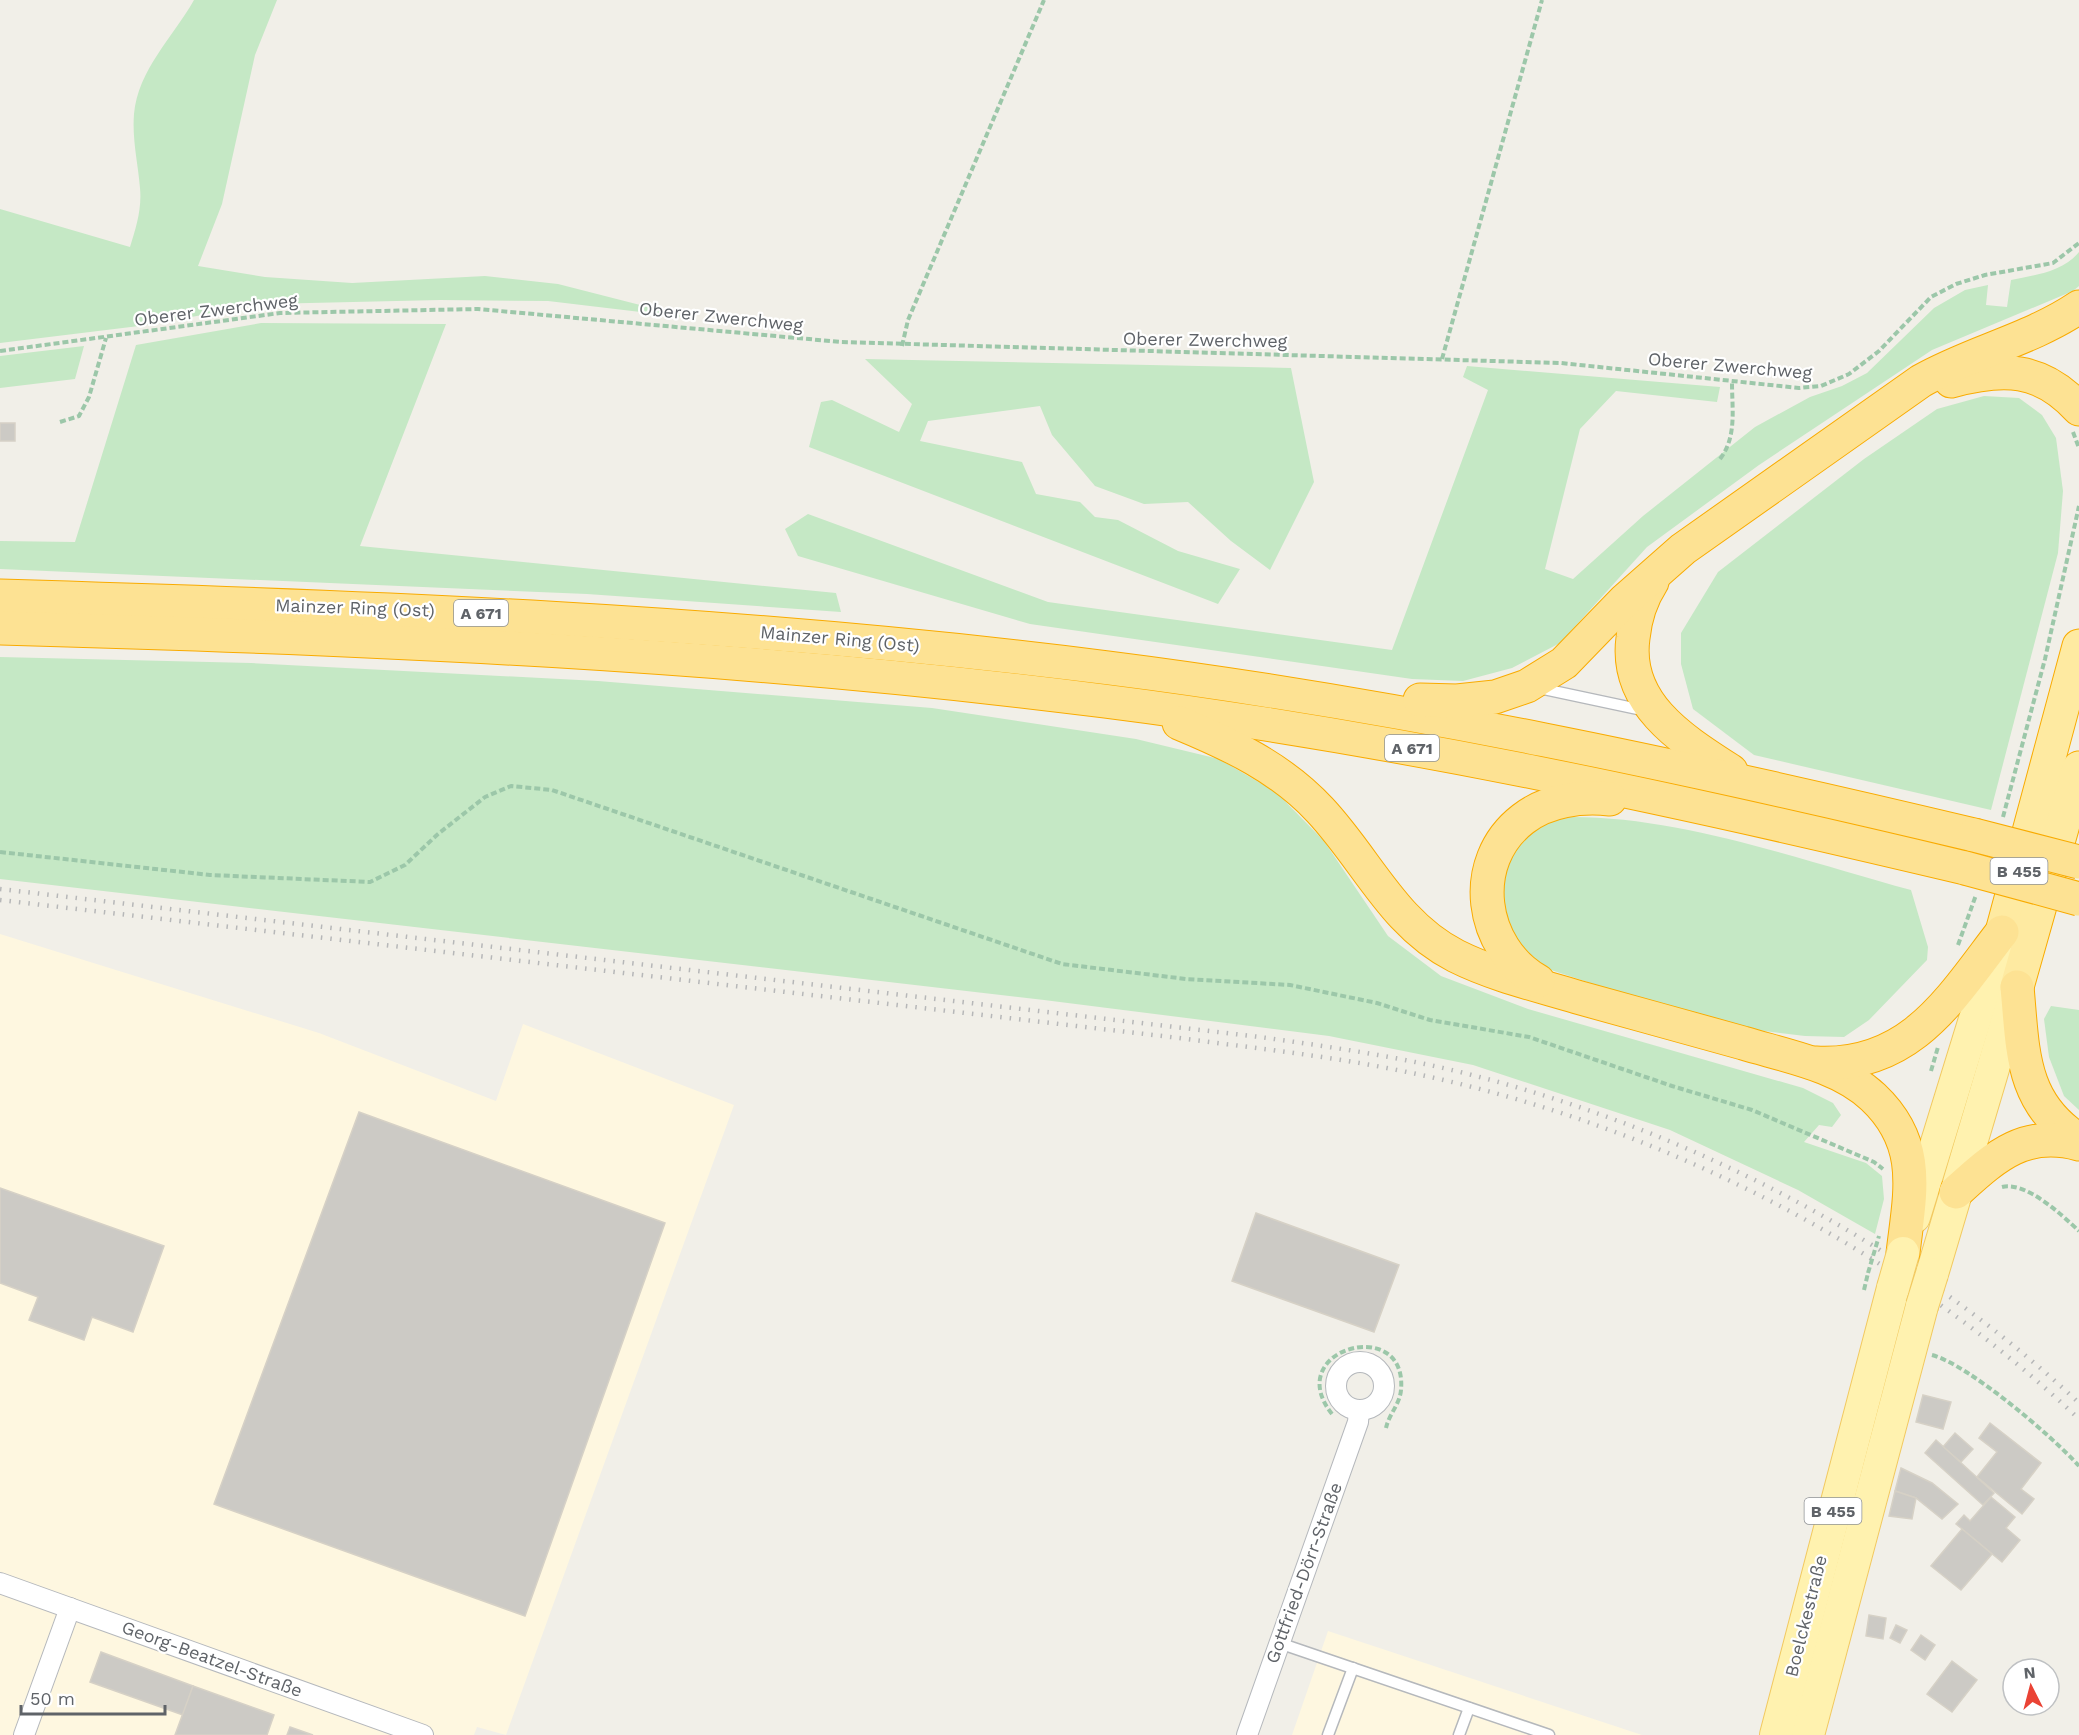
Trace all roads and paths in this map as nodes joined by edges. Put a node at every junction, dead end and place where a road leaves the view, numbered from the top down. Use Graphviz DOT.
graph roads {
  1 [pos="1044,0"];
  2 [pos="1542,0"];
  3 [pos="2079,243"];
  4 [pos="2079,308"];
  5 [pos="106,338"];
  6 [pos="902,346"];
  7 [pos="0,351"];
  8 [pos="1442,359"];
  9 [pos="1732,383"];
  10 [pos="1888,405"];
  11 [pos="2076,420"];
  12 [pos="60,422"];
  13 [pos="2079,448"];
  14 [pos="1720,459"];
  15 [pos="2079,506"];
  16 [pos="1660,569"];
  17 [pos="0,596"];
  18 [pos="0,628"];
  19 [pos="2079,646"];
  20 [pos="1527,686"];
  21 [pos="1292,694"];
  22 [pos="1109,701"];
  23 [pos="1655,713"];
  24 [pos="2079,768"];
  25 [pos="1745,781"];
  26 [pos="1712,807"];
  27 [pos="1987,830"];
  28 [pos="0,852"];
  29 [pos="2079,862"];
  30 [pos="1971,879"];
  31 [pos="2079,899"];
  32 [pos="2002,932"];
  33 [pos="1953,954"];
  34 [pos="2017,987"];
  35 [pos="1552,990"];
  36 [pos="1811,1063"];
  37 [pos="2079,1142"];
  38 [pos="1892,1177"];
  39 [pos="1994,1189"];
  40 [pos="1956,1192"];
  41 [pos="2079,1231"];
  42 [pos="1891,1244"];
  43 [pos="1881,1281"];
  44 [pos="1909,1348"];
  45 [pos="1359,1410"];
  46 [pos="1332,1414"];
  47 [pos="1386,1428"];
  48 [pos="2079,1466"];
  49 [pos="0,1583"];
  50 [pos="70,1608"];
  51 [pos="1280,1643"];
  52 [pos="1353,1668"];
  53 [pos="1469,1708"];
  54 [pos="24,1735"];
  55 [pos="423,1735"];
  56 [pos="1247,1735"];
  57 [pos="1328,1735"];
  58 [pos="1459,1735"];
  59 [pos="1549,1735"];
  60 [pos="1776,1735"];
  61 [pos="1808,1735"];
  1 -- 6 [label="path"];
  2 -- 8 [label="path"];
  3 -- 9 [label="path, Oberer Zwerchweg"];
  4 -- 10 [label="highway"];
  5 -- 6 [label="path, Oberer Zwerchweg"];
  5 -- 7 [label="path, Oberer Zwerchweg"];
  5 -- 12 [label="path"];
  6 -- 8 [label="path, Oberer Zwerchweg"];
  8 -- 9 [label="path, Oberer Zwerchweg"];
  9 -- 14 [label="path"];
  10 -- 11 [label="highway"];
  10 -- 16 [label="highway"];
  11 -- 13 [label="path"];
  15 -- 27 [label="path"];
  16 -- 20 [label="highway"];
  16 -- 23 [label="highway"];
  17 -- 21 [label="highway, Mainzer Ring (Ost) / A 671"];
  18 -- 22 [label="highway, Mainzer Ring (Ost) / A 671"];
  19 -- 32 [label="highway, B 455"];
  20 -- 21 [label="highway"];
  20 -- 23 [label="lane"];
  21 -- 25 [label="highway, A 671"];
  22 -- 26 [label="highway, A 671"];
  22 -- 35 [label="highway"];
  23 -- 25 [label="highway"];
  24 -- 34 [label="highway, B 455"];
  25 -- 27 [label="highway, A 671"];
  26 -- 30 [label="highway, A 671"];
  26 -- 35 [label="highway"];
  27 -- 29 [label="highway, A 671, bridge"];
  28 -- 38 [label="path"];
  30 -- 31 [label="highway, A 671, bridge"];
  30 -- 33 [label="path"];
  32 -- 36 [label="highway"];
  32 -- 42 [label="main road, B 455"];
  34 -- 37 [label="highway"];
  34 -- 40 [label="main road, B 455"];
  35 -- 36 [label="highway"];
  36 -- 42 [label="highway"];
  37 -- 40 [label="highway"];
  39 -- 41 [label="path"];
  40 -- 44 [label="main road, Boelckestraße / B 455, bridge"];
  42 -- 43 [label="main road, B 455, bridge"];
  42 -- 43 [label="path, bridge"];
  43 -- 60 [label="main road, Boelckestraße / B 455"];
  44 -- 48 [label="path"];
  44 -- 61 [label="main road, Boelckestraße / B 455"];
  45 -- 51 [label="street, Gottfried-Dörr-Straße"];
  46 -- 47 [label="path"];
  49 -- 50 [label="street, Georg-Beatzel-Straße"];
  50 -- 54 [label="street"];
  50 -- 55 [label="street, Georg-Beatzel-Straße"];
  51 -- 52 [label="lane"];
  51 -- 56 [label="street, Gottfried-Dörr-Straße"];
  52 -- 53 [label="lane"];
  52 -- 57 [label="lane"];
  53 -- 58 [label="lane"];
  53 -- 59 [label="lane"];
}
